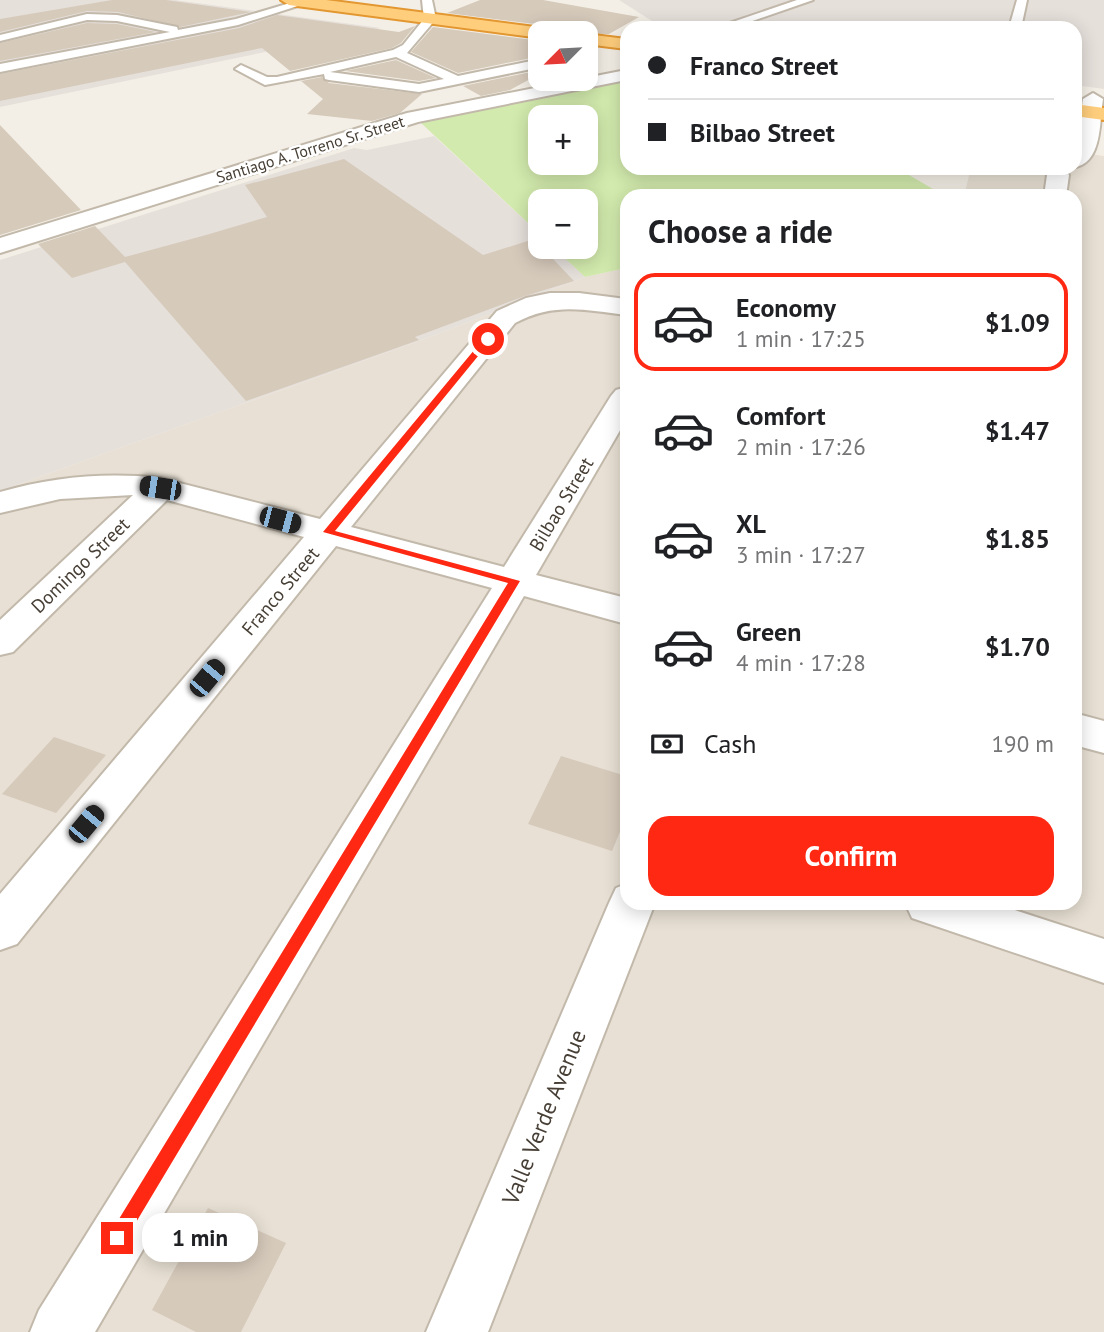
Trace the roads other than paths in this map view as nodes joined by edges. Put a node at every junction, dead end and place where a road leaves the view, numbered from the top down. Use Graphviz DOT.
graph roads {
  1 [pos="427,0"];
  2 [pos="808,0"];
  3 [pos="1022,0"];
  4 [pos="297,1"];
  5 [pos="430,19"];
  6 [pos="743,21"];
  7 [pos="1017,21"];
  8 [pos="528,31"];
  9 [pos="188,32"];
  10 [pos="0,38"];
  11 [pos="598,40"];
  12 [pos="620,43"];
  13 [pos="397,53"];
  14 [pos="528,66"];
  15 [pos="0,68"];
  16 [pos="241,69"];
  17 [pos="314,74"];
  18 [pos="620,76"];
  19 [pos="456,80"];
  20 [pos="1090,105"];
  21 [pos="1082,133"];
  22 [pos="0,246"];
  23 [pos="620,306"];
  24 [pos="620,406"];
  25 [pos="160,488"];
  26 [pos="0,503"];
  27 [pos="328,532"];
  28 [pos="514,581"];
  29 [pos="620,609"];
  30 [pos="0,642"];
  31 [pos="1082,731"];
  32 [pos="1104,737"];
  33 [pos="629,910"];
  34 [pos="958,910"];
  35 [pos="0,929"];
  36 [pos="1104,961"];
  37 [pos="61,1332"];
  38 [pos="457,1332"];
  1 -- 5 [label="lane"];
  2 -- 6 [label="lane"];
  3 -- 7 [label="lane"];
  4 -- 5 [label="highway"];
  4 -- 9 [label="lane"];
  5 -- 8 [label="highway"];
  5 -- 13 [label="lane"];
  9 -- 10 [label="lane"];
  9 -- 15 [label="lane"];
  11 -- 12 [label="highway"];
  13 -- 17 [label="lane"];
  13 -- 19 [label="lane"];
  14 -- 19 [label="lane"];
  16 -- 17 [label="lane"];
  17 -- 19 [label="lane"];
  18 -- 22 [label="street, Santiago A. Torreno Sr. Street"];
  20 -- 21 [label="street"];
  23 -- 27 [label="street, Franco Street"];
  24 -- 28 [label="street, Bilbao Street"];
  25 -- 26 [label="street"];
  25 -- 27 [label="street"];
  25 -- 30 [label="street, Domingo Street"];
  27 -- 28 [label="street"];
  27 -- 35 [label="street, Franco Street"];
  28 -- 29 [label="street"];
  28 -- 37 [label="street, Bilbao Street"];
  31 -- 32 [label="street"];
  33 -- 38 [label="street, Valle Verde Avenue"];
  34 -- 36 [label="street"];
}
